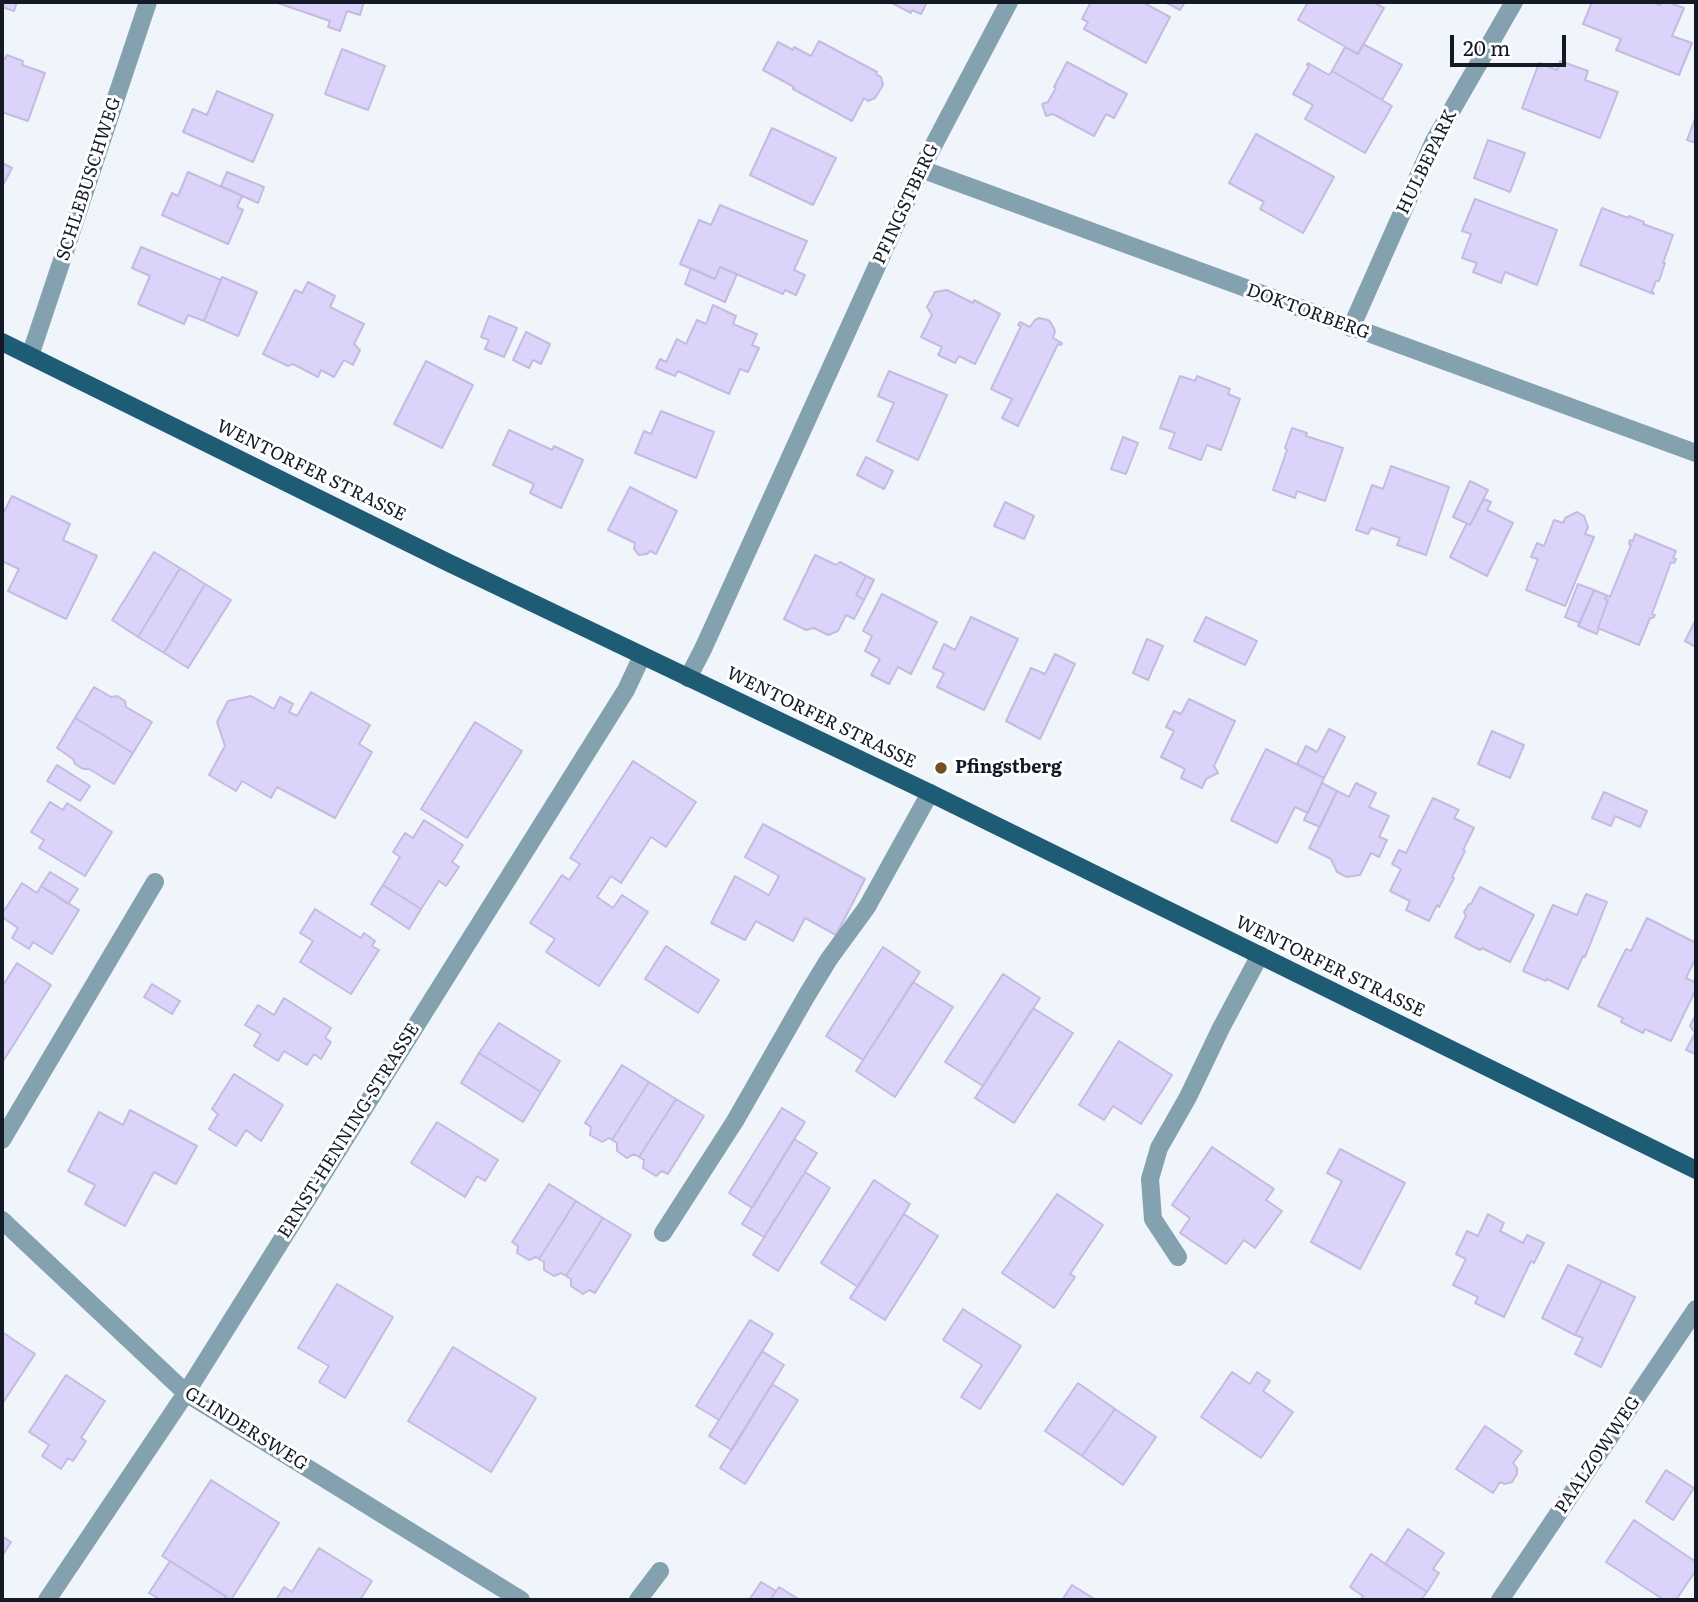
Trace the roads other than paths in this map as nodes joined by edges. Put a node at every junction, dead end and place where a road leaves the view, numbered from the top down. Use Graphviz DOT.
graph roads {
  1 [pos="148,2"];
  2 [pos="1009,2"];
  3 [pos="1514,2"];
  4 [pos="921,169"];
  5 [pos="1351,328"];
  6 [pos="2,342"];
  7 [pos="30,356"];
  8 [pos="1696,453"];
  9 [pos="642,656"];
  10 [pos="688,678"];
  11 [pos="930,793"];
  12 [pos="155,882"];
  13 [pos="1260,955"];
  14 [pos="2,1140"];
  15 [pos="1696,1170"];
  16 [pos="2,1220"];
  17 [pos="663,1233"];
  18 [pos="1178,1257"];
  19 [pos="1696,1309"];
  20 [pos="186,1393"];
  21 [pos="660,1571"];
  22 [pos="47,1600"];
  23 [pos="521,1600"];
  24 [pos="638,1600"];
  25 [pos="1500,1600"];
  1 -- 7 [label="street, SCHLEBUSCHWEG"];
  2 -- 4 [label="street, PFINGSTBERG"];
  3 -- 5 [label="street, HULBEPARK"];
  4 -- 5 [label="street, DOKTORBERG"];
  4 -- 10 [label="street, PFINGSTBERG"];
  5 -- 8 [label="street, DOKTORBERG"];
  6 -- 7 [label="main road, WENTORFER STRASSE"];
  7 -- 9 [label="main road, WENTORFER STRASSE"];
  9 -- 10 [label="main road, WENTORFER STRASSE"];
  9 -- 20 [label="street, ERNST-HENNING-STRASSE"];
  10 -- 11 [label="main road, WENTORFER STRASSE"];
  11 -- 13 [label="main road, WENTORFER STRASSE"];
  11 -- 17 [label="street"];
  12 -- 14 [label="street"];
  13 -- 15 [label="main road, WENTORFER STRASSE"];
  13 -- 18 [label="street"];
  16 -- 20 [label="street, GLINDERSWEG"];
  19 -- 25 [label="street, PAALZOWWEG"];
  20 -- 22 [label="street, ERNST-HENNING-STRASSE"];
  20 -- 23 [label="street, GLINDERSWEG"];
  21 -- 24 [label="street"];
}
